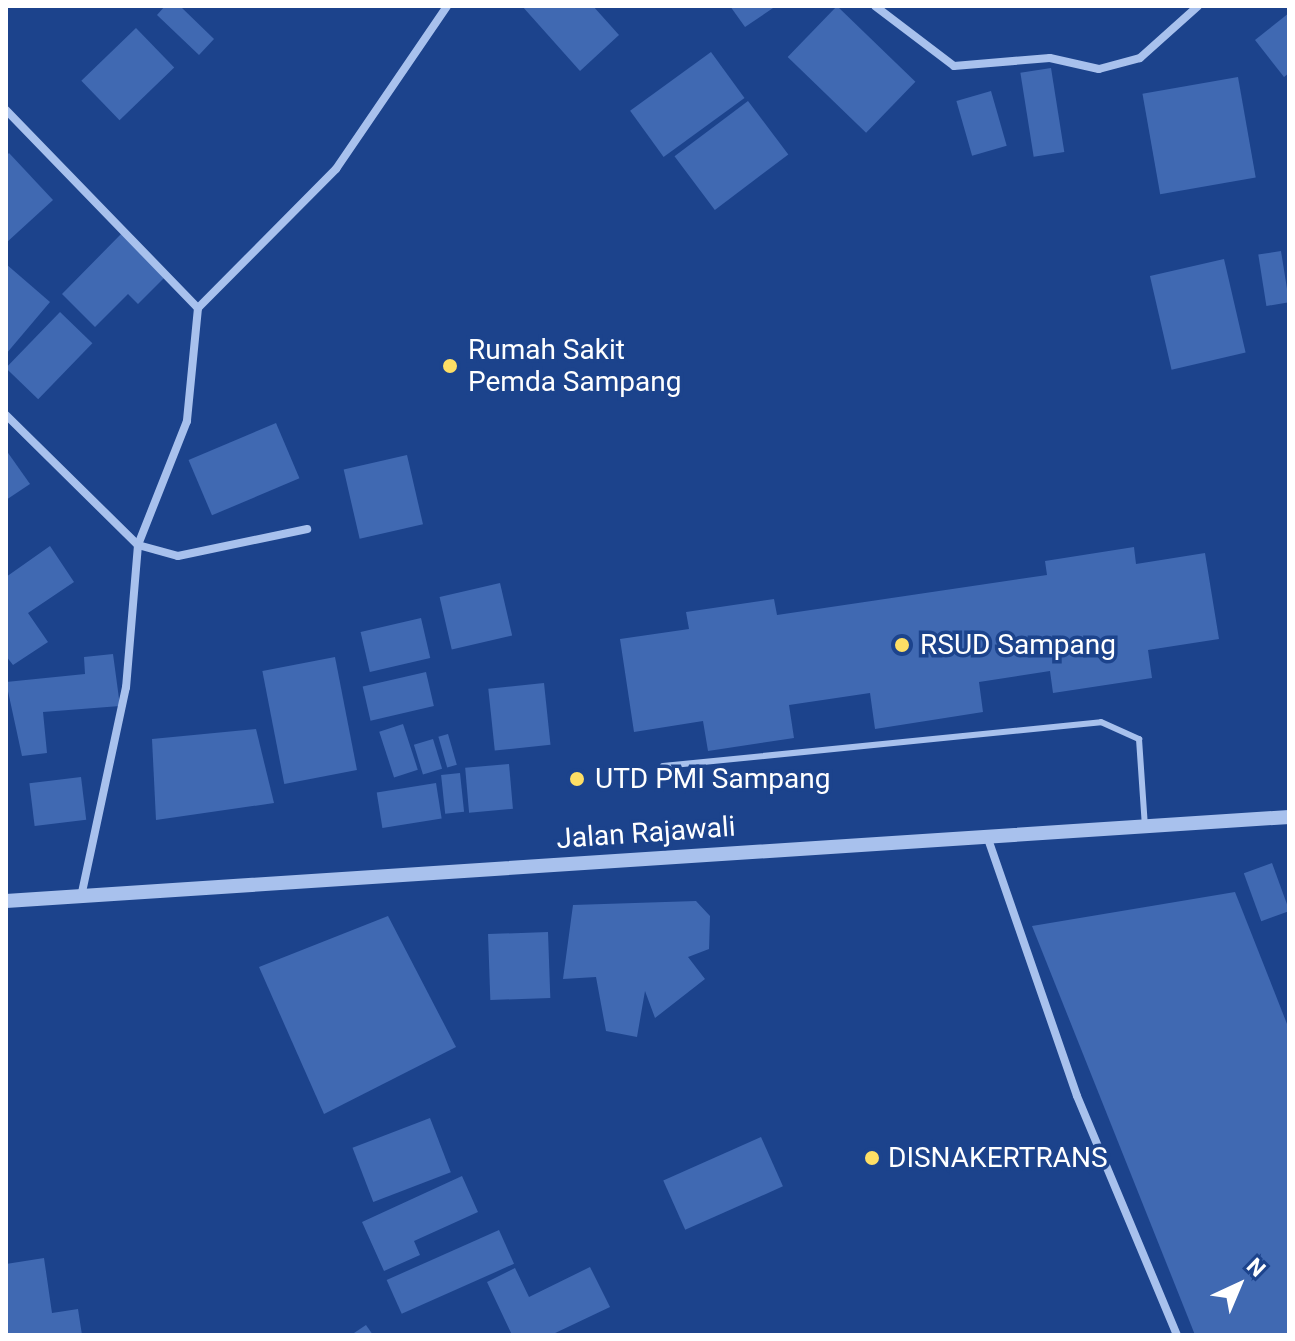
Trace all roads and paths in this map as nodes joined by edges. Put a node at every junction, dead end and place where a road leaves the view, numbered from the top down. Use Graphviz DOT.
graph roads {
  1 [pos="447,6"];
  2 [pos="875,6"];
  3 [pos="1198,6"];
  4 [pos="6,110"];
  5 [pos="198,308"];
  6 [pos="6,415"];
  7 [pos="307,529"];
  8 [pos="138,545"];
  9 [pos="663,766"];
  10 [pos="1289,817"];
  11 [pos="1145,826"];
  12 [pos="987,836"];
  13 [pos="81,897"];
  14 [pos="6,901"];
  15 [pos="1177,1335"];
  1 -- 5 [label="street"];
  2 -- 3 [label="street"];
  4 -- 5 [label="street"];
  5 -- 8 [label="street"];
  6 -- 8 [label="street"];
  7 -- 8 [label="street"];
  8 -- 13 [label="street"];
  9 -- 11 [label="lane"];
  10 -- 11 [label="street, Jalan Rajawali"];
  11 -- 12 [label="street, Jalan Rajawali"];
  12 -- 13 [label="street, Jalan Rajawali"];
  12 -- 15 [label="street"];
  13 -- 14 [label="street, Jalan Rajawali"];
}
